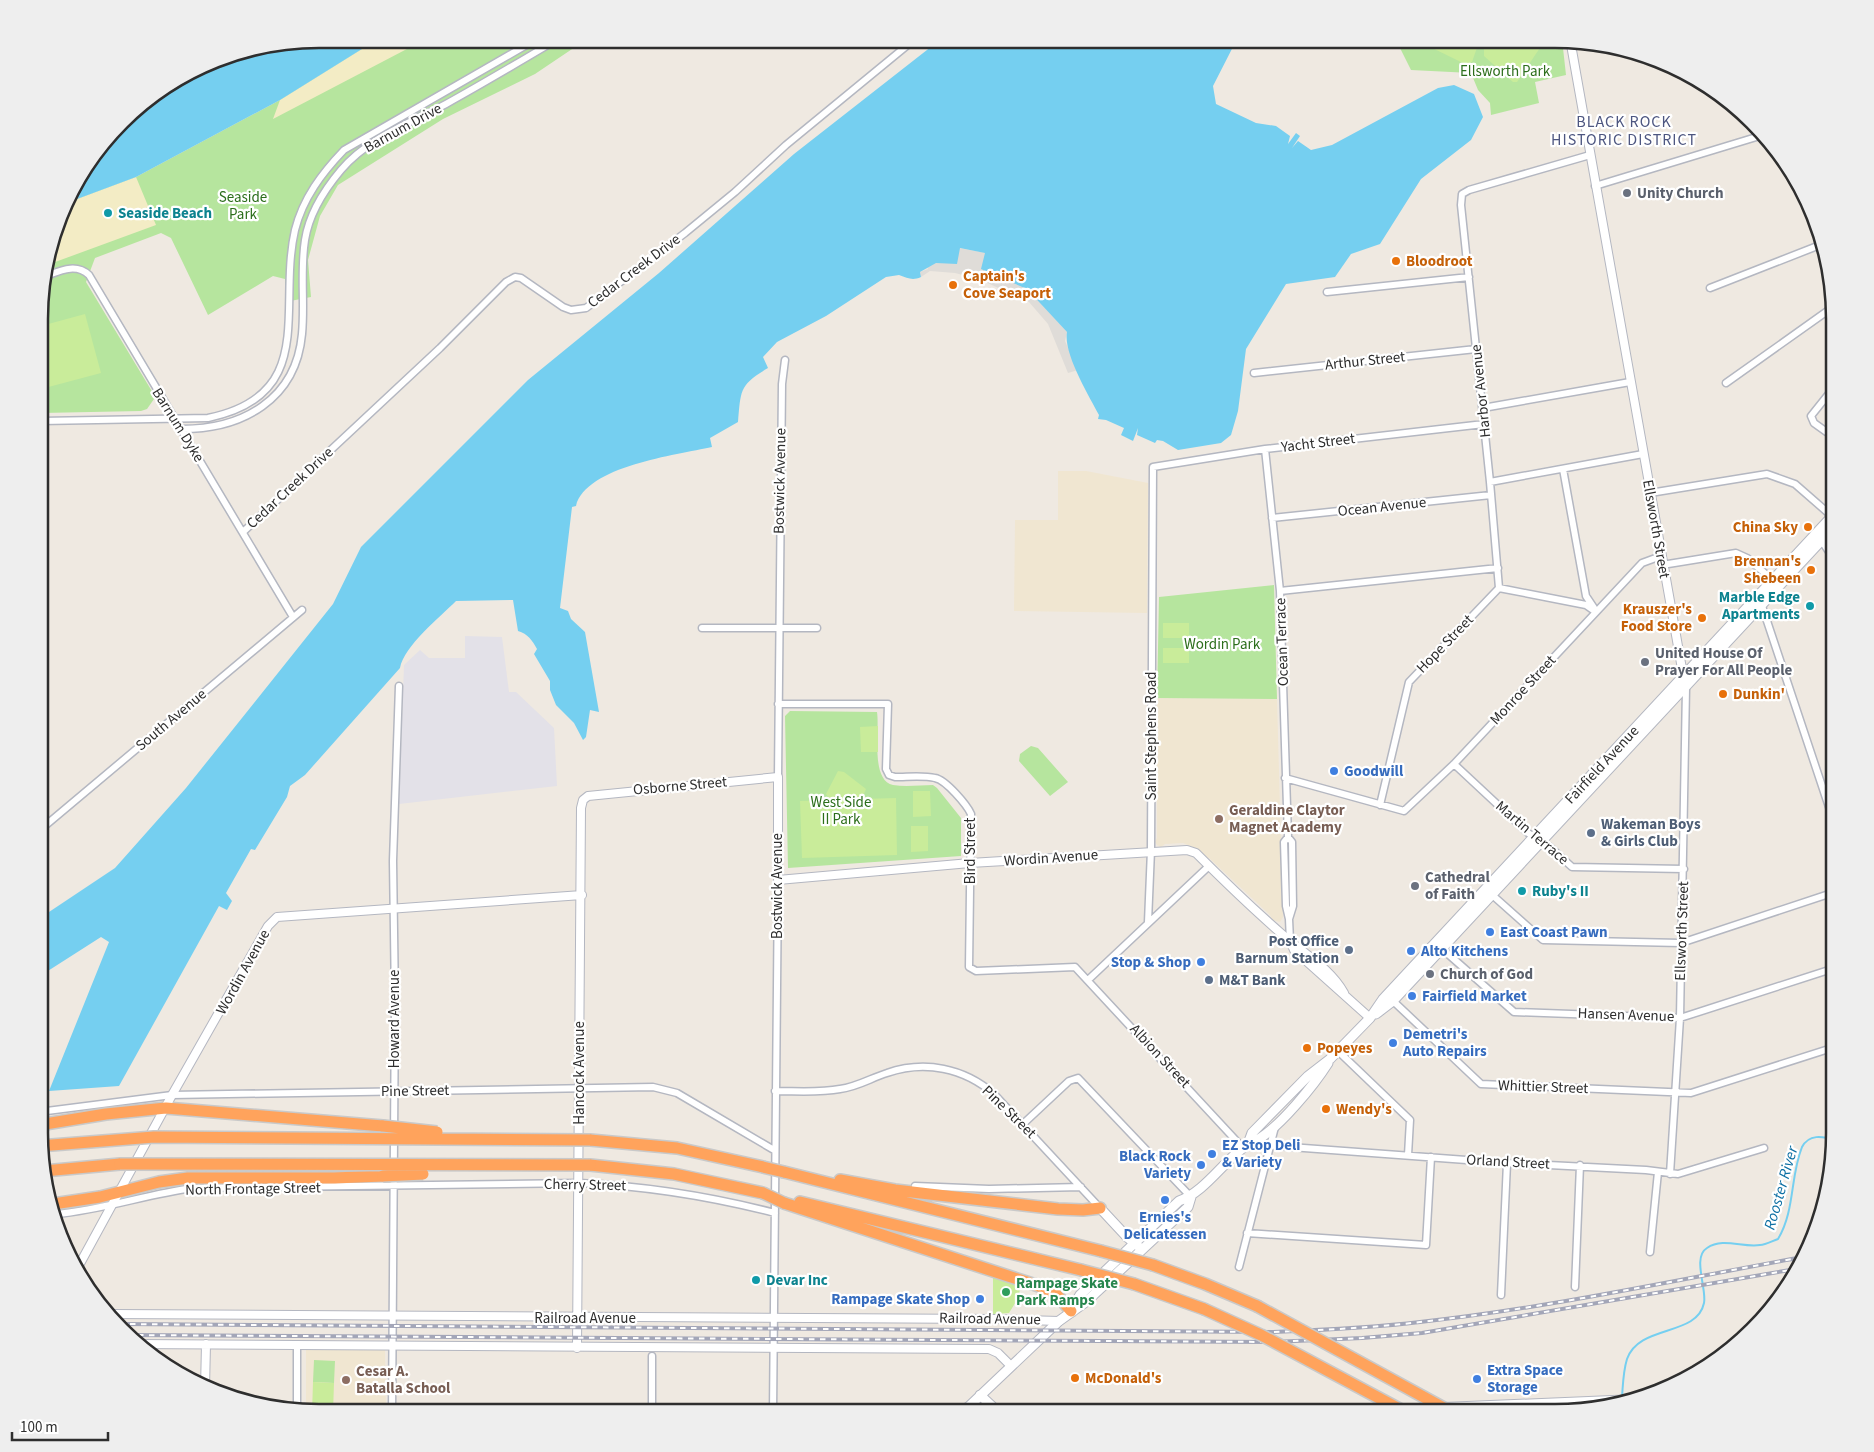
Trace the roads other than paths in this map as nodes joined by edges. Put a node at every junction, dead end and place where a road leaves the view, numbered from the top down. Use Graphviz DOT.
graph roads {
  1 [pos="521,48"];
  2 [pos="542,48"];
  3 [pos="904,48"];
  4 [pos="1572,48"];
  5 [pos="1756,137"];
  6 [pos="1590,154"];
  7 [pos="1596,186"];
  8 [pos="1816,246"];
  9 [pos="51,275"];
  10 [pos="1469,277"];
  11 [pos="1710,288"];
  12 [pos="1327,292"];
  13 [pos="289,294"];
  14 [pos="302,294"];
  15 [pos="1826,312"];
  16 [pos="290,320"];
  17 [pos="302,320"];
  18 [pos="1476,350"];
  19 [pos="785,360"];
  20 [pos="1254,373"];
  21 [pos="1630,382"];
  22 [pos="1726,383"];
  23 [pos="1826,397"];
  24 [pos="1483,408"];
  25 [pos="48,420"];
  26 [pos="174,420"];
  27 [pos="1484,424"];
  28 [pos="182,429"];
  29 [pos="1826,432"];
  30 [pos="1265,449"];
  31 [pos="1643,454"];
  32 [pos="1153,467"];
  33 [pos="1562,469"];
  34 [pos="1490,482"];
  35 [pos="1650,493"];
  36 [pos="1491,495"];
  37 [pos="1826,509"];
  38 [pos="1272,518"];
  39 [pos="1826,527"];
  40 [pos="243,532"];
  41 [pos="1826,532"];
  42 [pos="1819,537"];
  43 [pos="1826,548"];
  44 [pos="1660,556"];
  45 [pos="1662,565"];
  46 [pos="1498,568"];
  47 [pos="1776,583"];
  48 [pos="1499,588"];
  49 [pos="1280,591"];
  50 [pos="1754,600"];
  51 [pos="1762,606"];
  52 [pos="302,610"];
  53 [pos="1596,612"];
  54 [pos="293,617"];
  55 [pos="702,628"];
  56 [pos="778,628"];
  57 [pos="818,628"];
  58 [pos="1683,678"];
  59 [pos="399,686"];
  60 [pos="1686,688"];
  61 [pos="778,704"];
  62 [pos="1663,706"];
  63 [pos="1454,764"];
  64 [pos="778,777"];
  65 [pos="1285,778"];
  66 [pos="1826,798"];
  67 [pos="584,800"];
  68 [pos="1380,805"];
  69 [pos="48,823"];
  70 [pos="1538,839"];
  71 [pos="1151,850"];
  72 [pos="970,864"];
  73 [pos="1209,866"];
  74 [pos="1684,869"];
  75 [pos="778,880"];
  76 [pos="1490,892"];
  77 [pos="582,895"];
  78 [pos="1826,895"];
  79 [pos="394,909"];
  80 [pos="1148,922"];
  81 [pos="1290,941"];
  82 [pos="1681,943"];
  83 [pos="1439,946"];
  84 [pos="1075,967"];
  85 [pos="1826,971"];
  86 [pos="1088,980"];
  87 [pos="1390,998"];
  88 [pos="1370,1018"];
  89 [pos="1680,1018"];
  90 [pos="1826,1050"];
  91 [pos="1338,1051"];
  92 [pos="1330,1060"];
  93 [pos="578,1088"];
  94 [pos="394,1091"];
  95 [pos="775,1091"];
  96 [pos="1676,1092"];
  97 [pos="172,1095"];
  98 [pos="166,1108"];
  99 [pos="48,1111"];
  100 [pos="48,1124"];
  101 [pos="1023,1124"];
  102 [pos="1276,1124"];
  103 [pos="484,1138"];
  104 [pos="48,1145"];
  105 [pos="1245,1146"];
  106 [pos="1270,1146"];
  107 [pos="1764,1148"];
  108 [pos="774,1150"];
  109 [pos="1408,1155"];
  110 [pos="1431,1157"];
  111 [pos="1507,1163"];
  112 [pos="434,1164"];
  113 [pos="1580,1166"];
  114 [pos="50,1171"];
  115 [pos="784,1172"];
  116 [pos="1658,1172"];
  117 [pos="1670,1174"];
  118 [pos="579,1183"];
  119 [pos="393,1186"];
  120 [pos="914,1186"];
  121 [pos="1081,1187"];
  122 [pos="120,1193"];
  123 [pos="1191,1197"];
  124 [pos="784,1200"];
  125 [pos="57,1203"];
  126 [pos="114,1204"];
  127 [pos="1100,1208"];
  128 [pos="774,1213"];
  129 [pos="60,1214"];
  130 [pos="1247,1233"];
  131 [pos="1139,1246"];
  132 [pos="1650,1252"];
  133 [pos="81,1263"];
  134 [pos="1239,1266"];
  135 [pos="1575,1287"];
  136 [pos="1501,1295"];
  137 [pos="1071,1310"];
  138 [pos="117,1314"];
  139 [pos="392,1316"];
  140 [pos="578,1318"];
  141 [pos="774,1319"];
  142 [pos="1059,1321"];
  143 [pos="149,1344"];
  144 [pos="206,1344"];
  145 [pos="297,1345"];
  146 [pos="392,1346"];
  147 [pos="577,1348"];
  148 [pos="773,1348"];
  149 [pos="652,1356"];
  150 [pos="1011,1366"];
  151 [pos="205,1380"];
  152 [pos="980,1396"];
  153 [pos="1596,1401"];
  154 [pos="297,1404"];
  155 [pos="392,1404"];
  156 [pos="652,1404"];
  157 [pos="773,1404"];
  158 [pos="971,1404"];
  159 [pos="990,1404"];
  160 [pos="1390,1404"];
  161 [pos="1436,1404"];
  162 [pos="1536,1404"];
  1 -- 13 [label="street, Barnum Drive"];
  2 -- 14 [label="street, Barnum Drive"];
  3 -- 40 [label="street, Cedar Creek Drive"];
  4 -- 6 [label="street, Ellsworth Street"];
  5 -- 7 [label="street"];
  6 -- 7 [label="street, Ellsworth Street"];
  6 -- 10 [label="street, Harbor Avenue"];
  7 -- 21 [label="street, Ellsworth Street"];
  8 -- 11 [label="street"];
  9 -- 26 [label="street, Barnum Dyke"];
  10 -- 12 [label="street"];
  10 -- 18 [label="street, Harbor Avenue"];
  13 -- 14 [label="street"];
  13 -- 16 [label="street, Barnum Drive"];
  14 -- 17 [label="street, Barnum Drive"];
  15 -- 22 [label="street"];
  16 -- 17 [label="street"];
  16 -- 26 [label="street, Barnum Drive"];
  17 -- 28 [label="street, Barnum Drive"];
  18 -- 20 [label="street, Arthur Street"];
  18 -- 24 [label="street, Harbor Avenue"];
  19 -- 56 [label="street, Bostwick Avenue"];
  21 -- 24 [label="street"];
  21 -- 31 [label="street, Ellsworth Street"];
  23 -- 29 [label="street"];
  24 -- 27 [label="street, Harbor Avenue"];
  25 -- 26 [label="street, Barnum Drive"];
  26 -- 28 [label="street, Barnum Dyke"];
  27 -- 30 [label="street, Yacht Street"];
  27 -- 34 [label="street, Harbor Avenue"];
  28 -- 40 [label="street, Barnum Dyke"];
  30 -- 32 [label="street, Yacht Street"];
  30 -- 38 [label="street, Ocean Terrace"];
  31 -- 33 [label="street"];
  31 -- 35 [label="street, Ellsworth Street"];
  32 -- 71 [label="street, Saint Stephens Road"];
  33 -- 34 [label="street"];
  33 -- 53 [label="street"];
  34 -- 36 [label="street, Harbor Avenue"];
  35 -- 37 [label="street"];
  35 -- 44 [label="street, Ellsworth Street"];
  36 -- 38 [label="street, Ocean Avenue"];
  36 -- 46 [label="street, Harbor Avenue"];
  38 -- 49 [label="street, Ocean Terrace"];
  39 -- 42 [label="main road, Fairfield Avenue"];
  40 -- 54 [label="street, Barnum Dyke"];
  41 -- 42 [label="main road, Fairfield Avenue"];
  42 -- 43 [label="street"];
  42 -- 47 [label="main road, Fairfield Avenue"];
  44 -- 45 [label="street, Ellsworth Street"];
  44 -- 53 [label="street, Monroe Street"];
  45 -- 47 [label="street"];
  45 -- 58 [label="street, Ellsworth Street"];
  46 -- 48 [label="street, Harbor Avenue"];
  46 -- 49 [label="street"];
  47 -- 50 [label="main road, Fairfield Avenue"];
  47 -- 51 [label="main road, Fairfield Avenue"];
  48 -- 53 [label="street"];
  48 -- 68 [label="street, Hope Street"];
  49 -- 65 [label="street, Ocean Terrace"];
  50 -- 51 [label="street"];
  50 -- 58 [label="main road, Fairfield Avenue"];
  51 -- 60 [label="main road, Fairfield Avenue"];
  51 -- 66 [label="street"];
  52 -- 54 [label="street, South Avenue"];
  53 -- 63 [label="street, Monroe Street"];
  54 -- 69 [label="street, South Avenue"];
  55 -- 56 [label="street"];
  56 -- 57 [label="street"];
  56 -- 61 [label="street, Bostwick Avenue"];
  58 -- 60 [label="street, Ellsworth Street"];
  58 -- 62 [label="main road, Fairfield Avenue"];
  59 -- 79 [label="street, Howard Avenue"];
  60 -- 62 [label="main road, Fairfield Avenue"];
  60 -- 74 [label="street, Ellsworth Street"];
  61 -- 64 [label="street, Bostwick Avenue"];
  61 -- 72 [label="street, Bird Street"];
  62 -- 70 [label="main road, Fairfield Avenue"];
  63 -- 68 [label="street, Monroe Street"];
  63 -- 70 [label="street, Martin Terrace"];
  64 -- 67 [label="street, Osborne Street"];
  64 -- 75 [label="street, Bostwick Avenue"];
  65 -- 68 [label="street"];
  65 -- 81 [label="street, Ocean Terrace"];
  67 -- 77 [label="street, Hancock Avenue"];
  70 -- 74 [label="street, Martin Terrace"];
  70 -- 76 [label="main road, Fairfield Avenue"];
  71 -- 72 [label="street, Wordin Avenue"];
  71 -- 73 [label="street, Wordin Avenue"];
  71 -- 80 [label="street, Saint Stephens Road"];
  72 -- 75 [label="street, Wordin Avenue"];
  72 -- 84 [label="street, Bird Street"];
  73 -- 80 [label="street"];
  73 -- 81 [label="street, Wordin Avenue"];
  74 -- 82 [label="street, Ellsworth Street"];
  75 -- 95 [label="street, Bostwick Avenue"];
  76 -- 82 [label="street"];
  76 -- 83 [label="main road, Fairfield Avenue"];
  77 -- 79 [label="street, Wordin Avenue"];
  77 -- 93 [label="street, Hancock Avenue"];
  78 -- 82 [label="street"];
  79 -- 94 [label="street, Howard Avenue"];
  79 -- 97 [label="street, Wordin Avenue"];
  80 -- 86 [label="street"];
  81 -- 88 [label="street, Wordin Avenue"];
  82 -- 89 [label="street, Ellsworth Street"];
  83 -- 87 [label="main road, Fairfield Avenue"];
  83 -- 89 [label="street, Hansen Avenue"];
  84 -- 86 [label="street, Albion Street"];
  85 -- 89 [label="street, Hansen Avenue"];
  86 -- 105 [label="street, Albion Street"];
  87 -- 88 [label="main road, Fairfield Avenue"];
  87 -- 96 [label="street, Whittier Street"];
  88 -- 91 [label="main road, Fairfield Avenue"];
  89 -- 96 [label="street, Ellsworth Street"];
  90 -- 96 [label="street, Whittier Street"];
  91 -- 92 [label="main road, Fairfield Avenue"];
  91 -- 109 [label="street"];
  92 -- 102 [label="main road, Fairfield Avenue"];
  92 -- 105 [label="main road, Fairfield Avenue"];
  93 -- 94 [label="street, Pine Street"];
  93 -- 108 [label="street, Pine Street"];
  93 -- 118 [label="street, Hancock Avenue"];
  94 -- 97 [label="street, Pine Street"];
  94 -- 119 [label="street, Howard Avenue"];
  95 -- 101 [label="street, Pine Street"];
  95 -- 108 [label="street, Bostwick Avenue"];
  96 -- 117 [label="street, Ellsworth Street"];
  97 -- 98 [label="street, Wordin Avenue"];
  97 -- 99 [label="street, Pine Street"];
  98 -- 100 [label="highway"];
  98 -- 103 [label="highway, bridge"];
  98 -- 122 [label="street, Wordin Avenue"];
  101 -- 121 [label="street, Pine Street"];
  101 -- 123 [label="street"];
  102 -- 105 [label="main road, Fairfield Avenue"];
  102 -- 106 [label="street"];
  103 -- 104 [label="highway, bridge"];
  103 -- 115 [label="highway, bridge"];
  105 -- 106 [label="street, Orland Street"];
  105 -- 123 [label="main road, Fairfield Avenue"];
  106 -- 109 [label="street, Orland Street"];
  106 -- 130 [label="street"];
  107 -- 117 [label="street, Orland Street"];
  108 -- 128 [label="street, Bostwick Avenue"];
  109 -- 110 [label="street, Orland Street"];
  110 -- 111 [label="street, Orland Street"];
  110 -- 130 [label="street"];
  111 -- 113 [label="street, Orland Street"];
  111 -- 136 [label="street"];
  112 -- 114 [label="highway, bridge"];
  112 -- 122 [label="highway, bridge"];
  112 -- 124 [label="highway, bridge"];
  113 -- 116 [label="street, Orland Street"];
  113 -- 135 [label="street"];
  115 -- 127 [label="highway"];
  115 -- 161 [label="highway, bridge"];
  116 -- 117 [label="street, Orland Street"];
  116 -- 132 [label="street"];
  118 -- 119 [label="street, Cherry Street"];
  118 -- 128 [label="street, Cherry Street"];
  118 -- 140 [label="street, Hancock Avenue"];
  119 -- 126 [label="street, North Frontage Street"];
  119 -- 139 [label="street, Howard Avenue"];
  120 -- 121 [label="street"];
  121 -- 127 [label="street, Pine Street"];
  122 -- 125 [label="highway"];
  122 -- 126 [label="street, Wordin Avenue"];
  123 -- 131 [label="main road, Fairfield Avenue"];
  124 -- 137 [label="highway"];
  124 -- 160 [label="highway, bridge"];
  126 -- 129 [label="street, North Frontage Street"];
  126 -- 133 [label="street, Wordin Avenue"];
  127 -- 131 [label="main road, Pine Street"];
  128 -- 141 [label="street, Bostwick Avenue"];
  130 -- 134 [label="street"];
  131 -- 137 [label="main road, Fairfield Avenue"];
  137 -- 142 [label="main road, Fairfield Avenue"];
  138 -- 139 [label="street, Railroad Avenue"];
  139 -- 140 [label="street, Railroad Avenue"];
  139 -- 146 [label="street, Howard Avenue"];
  140 -- 141 [label="street, Railroad Avenue"];
  140 -- 147 [label="street, Hancock Avenue"];
  141 -- 142 [label="street, Railroad Avenue"];
  141 -- 148 [label="street, Bostwick Avenue"];
  142 -- 150 [label="main road, Fairfield Avenue"];
  143 -- 144 [label="street, Railroad Avenue"];
  144 -- 145 [label="street, Railroad Avenue"];
  144 -- 151 [label="street"];
  145 -- 146 [label="street, Railroad Avenue"];
  145 -- 154 [label="street"];
  146 -- 147 [label="street, Railroad Avenue"];
  146 -- 155 [label="street, Howard Avenue"];
  147 -- 148 [label="street, Railroad Avenue"];
  148 -- 150 [label="street, Railroad Avenue"];
  148 -- 157 [label="street, Bostwick Avenue"];
  149 -- 156 [label="street"];
  150 -- 152 [label="main road, Fairfield Avenue"];
  152 -- 158 [label="main road, Fairfield Avenue"];
  152 -- 159 [label="main road"];
  153 -- 162 [label="main road"];
}
